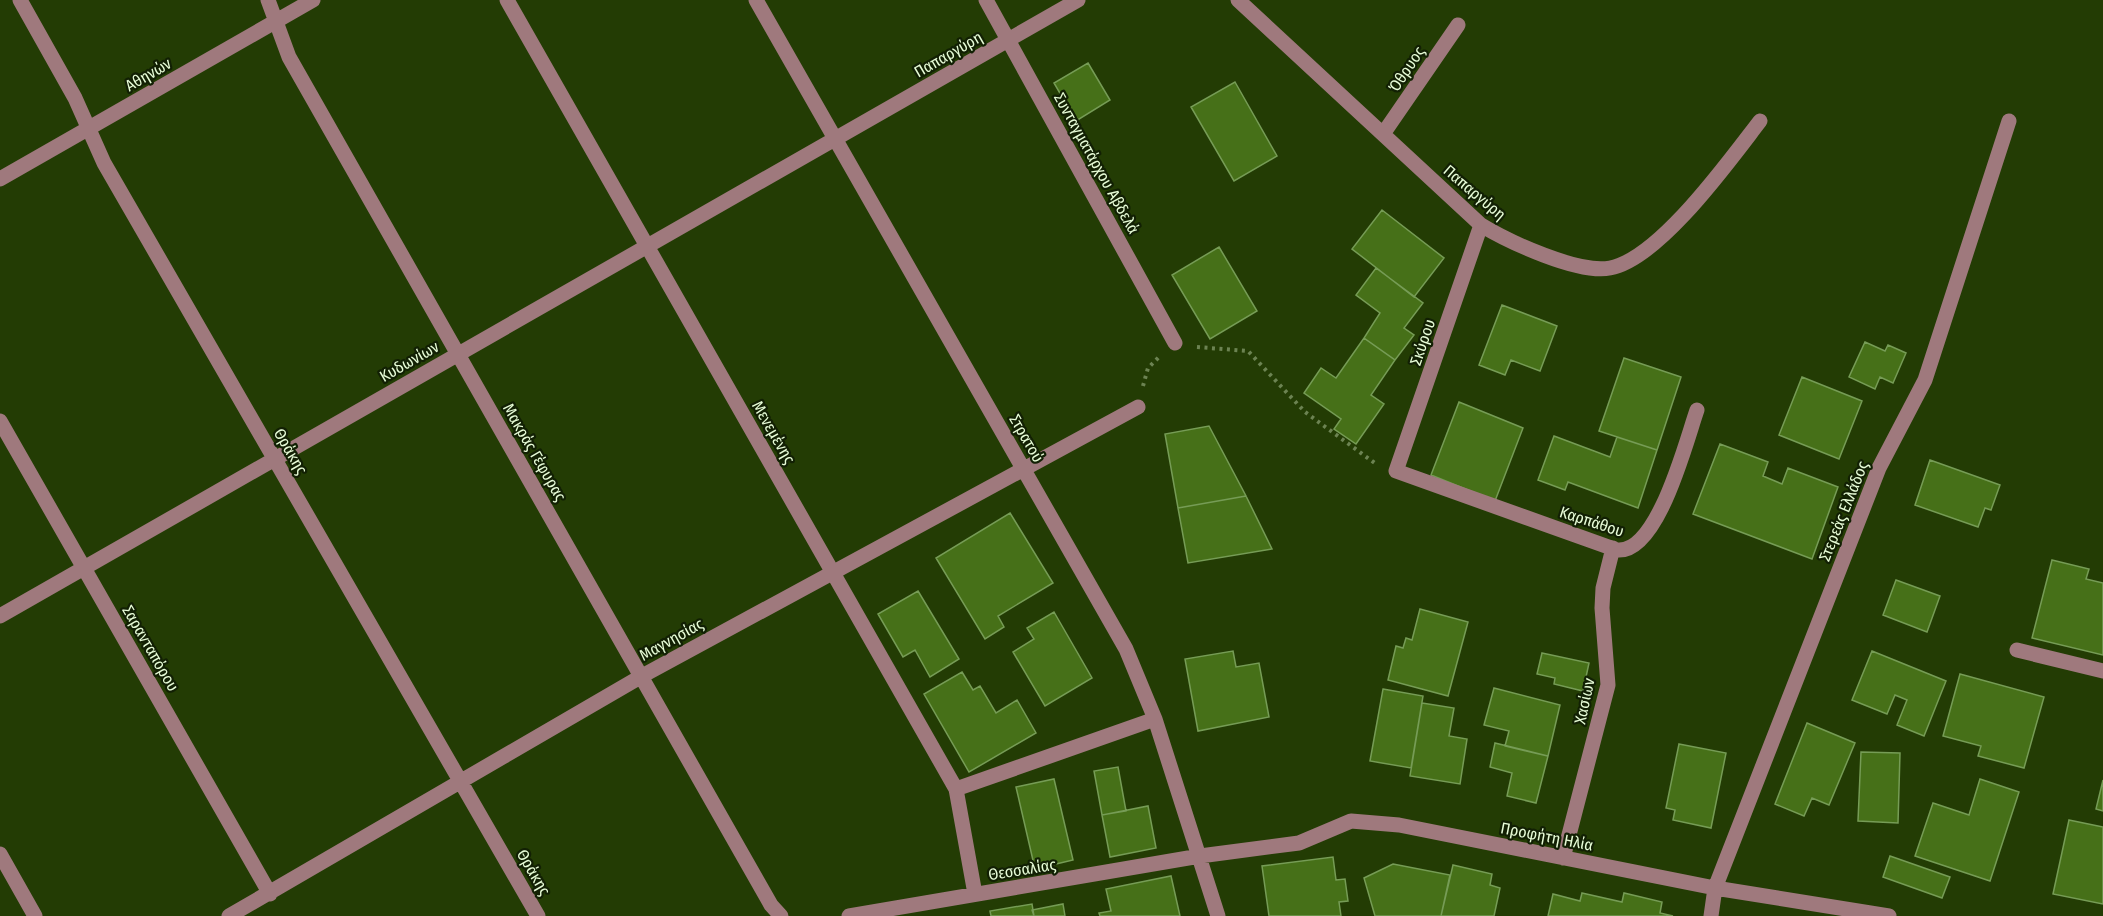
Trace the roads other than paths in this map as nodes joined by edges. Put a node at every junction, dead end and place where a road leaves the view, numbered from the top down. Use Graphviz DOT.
graph roads {
  1 [pos="20,0"];
  2 [pos="268,0"];
  3 [pos="313,0"];
  4 [pos="507,0"];
  5 [pos="756,0"];
  6 [pos="986,0"];
  7 [pos="1078,0"];
  8 [pos="1238,0"];
  9 [pos="276,21"];
  10 [pos="1458,25"];
  11 [pos="1008,40"];
  12 [pos="2009,121"];
  13 [pos="1760,122"];
  14 [pos="88,129"];
  15 [pos="1383,134"];
  16 [pos="836,139"];
  17 [pos="0,179"];
  18 [pos="1480,225"];
  19 [pos="647,246"];
  20 [pos="1175,343"];
  21 [pos="458,354"];
  22 [pos="1138,407"];
  23 [pos="1697,410"];
  24 [pos="0,421"];
  25 [pos="275,459"];
  26 [pos="1023,468"];
  27 [pos="1396,471"];
  28 [pos="1613,548"];
  29 [pos="84,567"];
  30 [pos="832,572"];
  31 [pos="0,616"];
  32 [pos="2017,650"];
  33 [pos="2103,671"];
  34 [pos="642,676"];
  35 [pos="1155,719"];
  36 [pos="461,782"];
  37 [pos="956,789"];
  38 [pos="0,854"];
  39 [pos="1200,856"];
  40 [pos="1563,858"];
  41 [pos="1715,888"];
  42 [pos="270,894"];
  43 [pos="975,894"];
  44 [pos="35,916"];
  45 [pos="229,916"];
  46 [pos="538,916"];
  47 [pos="781,916"];
  48 [pos="849,916"];
  49 [pos="1218,916"];
  50 [pos="1711,916"];
  51 [pos="1889,916"];
  1 -- 14 [label="street, Θράκης"];
  2 -- 9 [label="street, Μακράς Γέφυρας"];
  3 -- 9 [label="street, Αθηνών"];
  4 -- 19 [label="street, Μενεμένης"];
  5 -- 16 [label="street, Στρατού"];
  6 -- 11 [label="street, Συνταγματάρχου Αβδελά"];
  7 -- 11 [label="street, Παπαργύρη"];
  8 -- 15 [label="street, Παπαργύρη"];
  9 -- 14 [label="street, Αθηνών"];
  9 -- 21 [label="street, Μακράς Γέφυρας"];
  10 -- 15 [label="street, Όθρυος"];
  11 -- 16 [label="street, Παπαργύρη"];
  11 -- 20 [label="street, Συνταγματάρχου Αβδελά"];
  12 -- 41 [label="street, Στερεάς Ελλάδος"];
  13 -- 18 [label="street, Παπαργύρη"];
  14 -- 17 [label="street, Αθηνών"];
  14 -- 25 [label="street, Θράκης"];
  15 -- 18 [label="street, Παπαργύρη"];
  16 -- 19 [label="street, Κυδωνίων"];
  16 -- 26 [label="street, Στρατού"];
  18 -- 27 [label="street, Σκύρου"];
  19 -- 21 [label="street, Κυδωνίων"];
  19 -- 30 [label="street, Μενεμένης"];
  21 -- 25 [label="street, Κυδωνίων"];
  21 -- 34 [label="street, Μακράς Γέφυρας"];
  22 -- 26 [label="street, Μαγνησίας"];
  23 -- 28 [label="street, Καρπάθου"];
  24 -- 29 [label="street, Σαρανταπόρου"];
  25 -- 29 [label="street, Κυδωνίων"];
  25 -- 36 [label="street, Θράκης"];
  26 -- 30 [label="street, Μαγνησίας"];
  26 -- 35 [label="street, Στρατού"];
  27 -- 28 [label="street, Καρπάθου"];
  28 -- 40 [label="street, Χασίων"];
  29 -- 31 [label="street, Κυδωνίων"];
  29 -- 42 [label="street, Σαρανταπόρου"];
  30 -- 34 [label="street, Μαγνησίας"];
  30 -- 37 [label="street, Μενεμένης"];
  32 -- 33 [label="street"];
  34 -- 36 [label="street, Μαγνησίας"];
  34 -- 47 [label="street, Μακράς Γέφυρας"];
  35 -- 37 [label="street"];
  35 -- 39 [label="street, Στρατού"];
  36 -- 42 [label="street, Μαγνησίας"];
  36 -- 46 [label="street, Θράκης"];
  37 -- 43 [label="street, Μενεμένης"];
  38 -- 44 [label="street"];
  39 -- 40 [label="street, Προφήτη Ηλία"];
  39 -- 43 [label="street, Θεσσαλίας"];
  39 -- 49 [label="street, Στρατού"];
  40 -- 41 [label="street, Προφήτη Ηλία"];
  41 -- 50 [label="street, Στερεάς Ελλάδος"];
  41 -- 51 [label="street, Προφήτη Ηλία"];
  42 -- 45 [label="street, Μαγνησίας"];
  43 -- 48 [label="street, Θεσσαλίας"];
}
